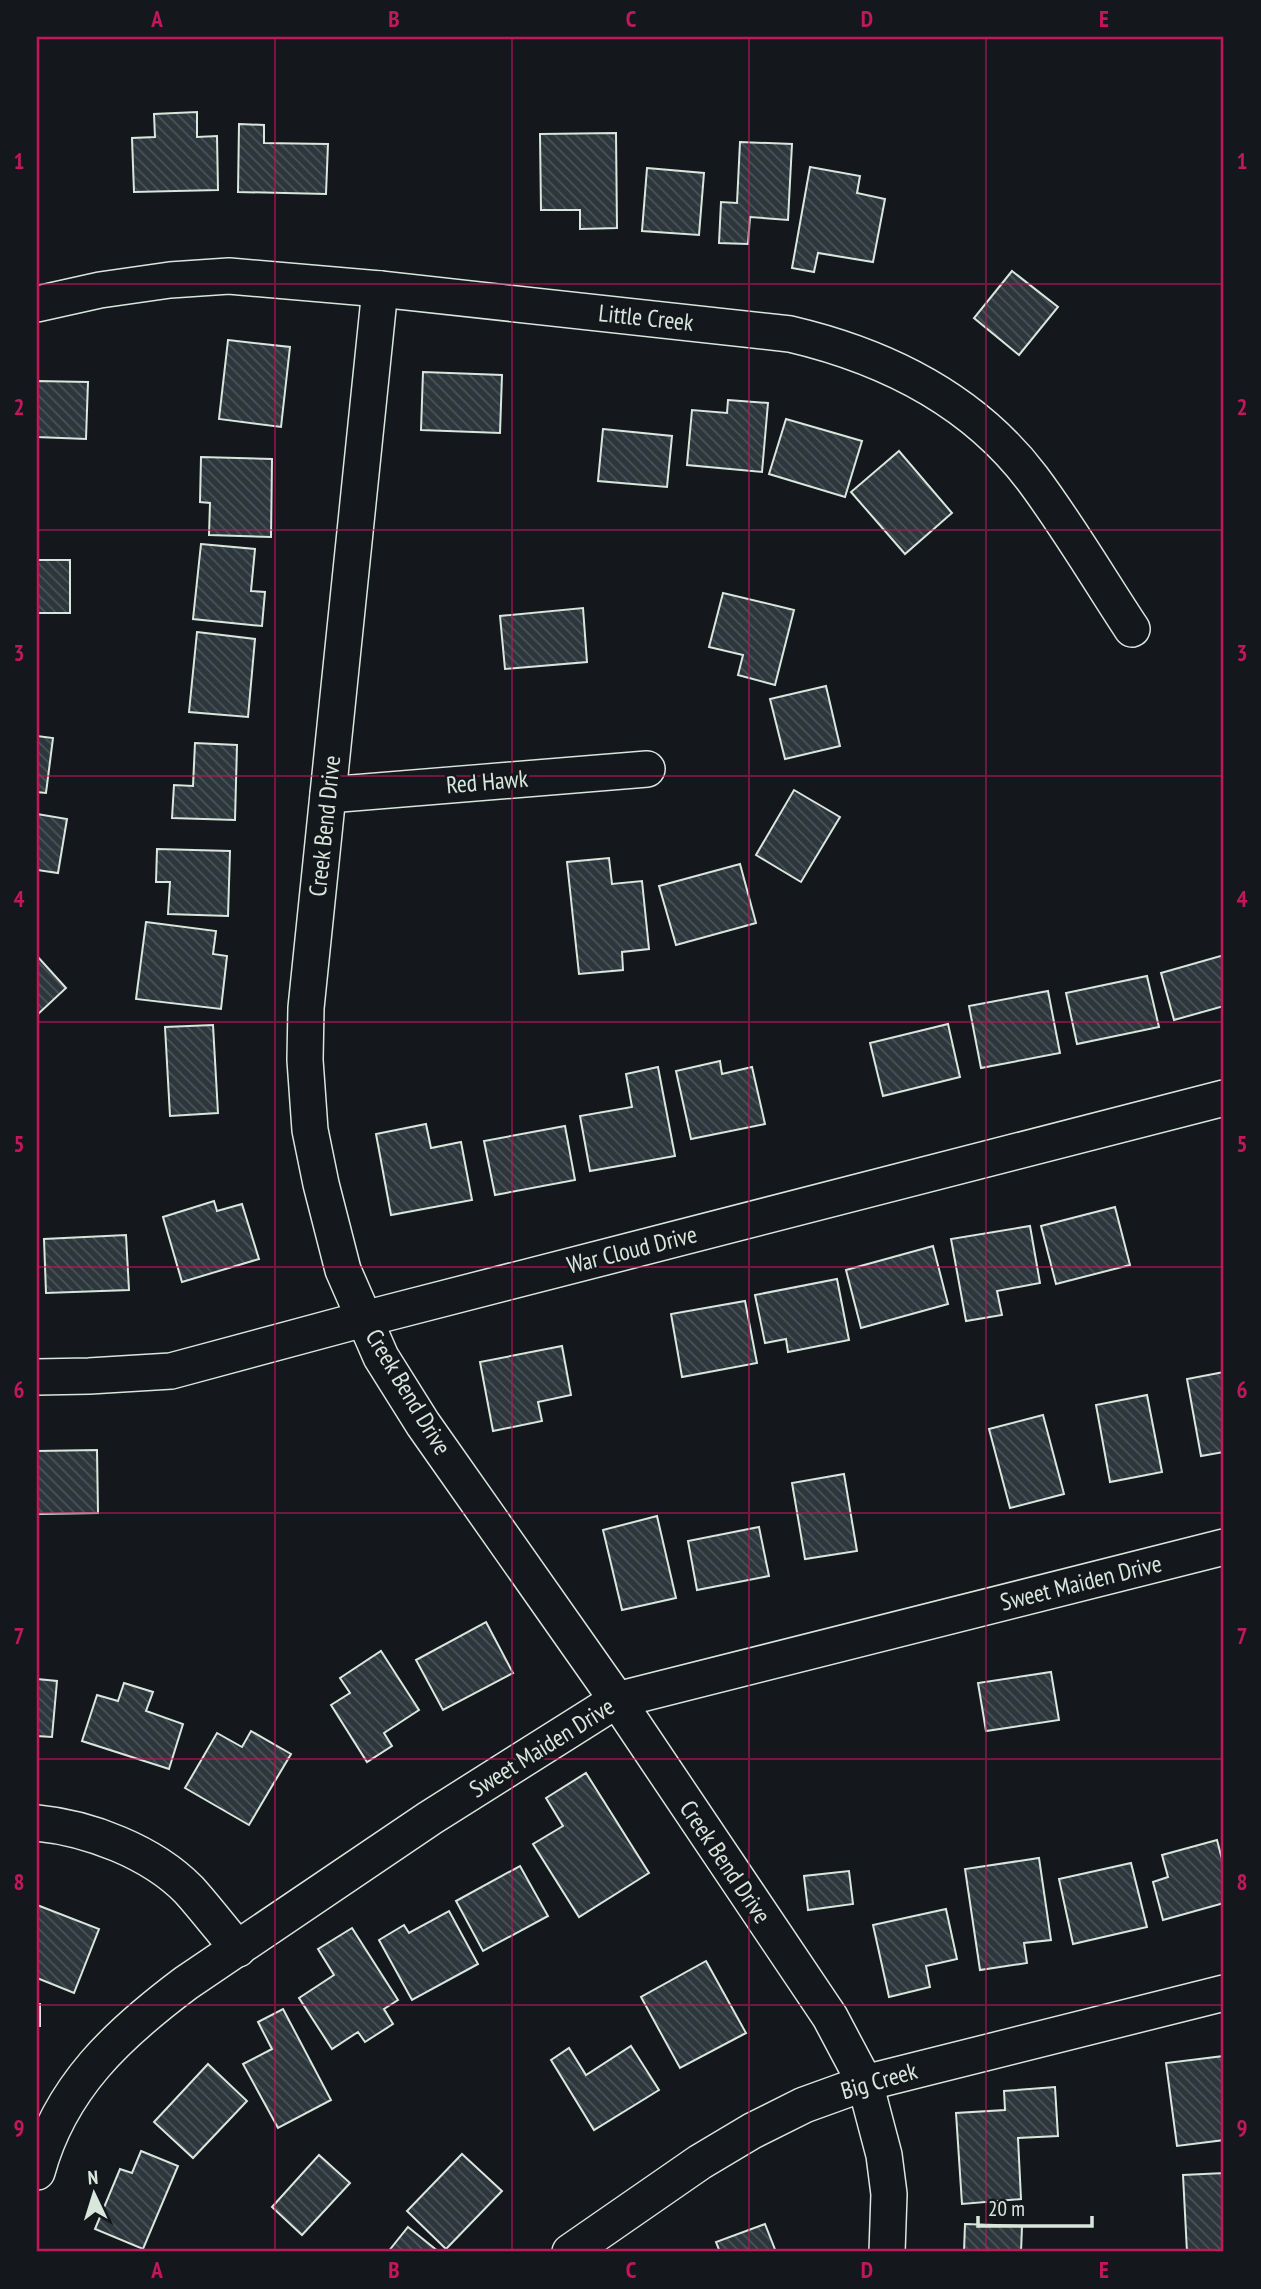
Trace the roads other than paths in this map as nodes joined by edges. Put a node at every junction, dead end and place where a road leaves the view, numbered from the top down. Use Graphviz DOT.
graph roads {
  1 [pos="380,289"];
  2 [pos="37,304"];
  3 [pos="1132,629"];
  4 [pos="647,769"];
  5 [pos="328,795"];
  6 [pos="1224,1098"];
  7 [pos="364,1319"];
  8 [pos="37,1377"];
  9 [pos="1224,1546"];
  10 [pos="617,1700"];
  11 [pos="37,1823"];
  12 [pos="238,1949"];
  13 [pos="1224,1993"];
  14 [pos="865,2083"];
  15 [pos="37,2172"];
  16 [pos="570,2252"];
  17 [pos="887,2252"];
  1 -- 2 [label="street, Little Creek"];
  1 -- 3 [label="street, Little Creek"];
  1 -- 5 [label="street, Creek Bend Drive"];
  4 -- 5 [label="street, Red Hawk"];
  5 -- 7 [label="street, Creek Bend Drive"];
  6 -- 7 [label="street, War Cloud Drive"];
  7 -- 8 [label="street, War Cloud Drive"];
  7 -- 10 [label="street, Creek Bend Drive"];
  9 -- 10 [label="street, Sweet Maiden Drive"];
  10 -- 12 [label="street, Sweet Maiden Drive"];
  10 -- 14 [label="street, Creek Bend Drive"];
  11 -- 12 [label="street"];
  12 -- 15 [label="street, Sweet Maiden Drive"];
  13 -- 14 [label="street, Big Creek"];
  14 -- 16 [label="street, Big Creek"];
  14 -- 17 [label="street, Creek Bend Drive"];
}
